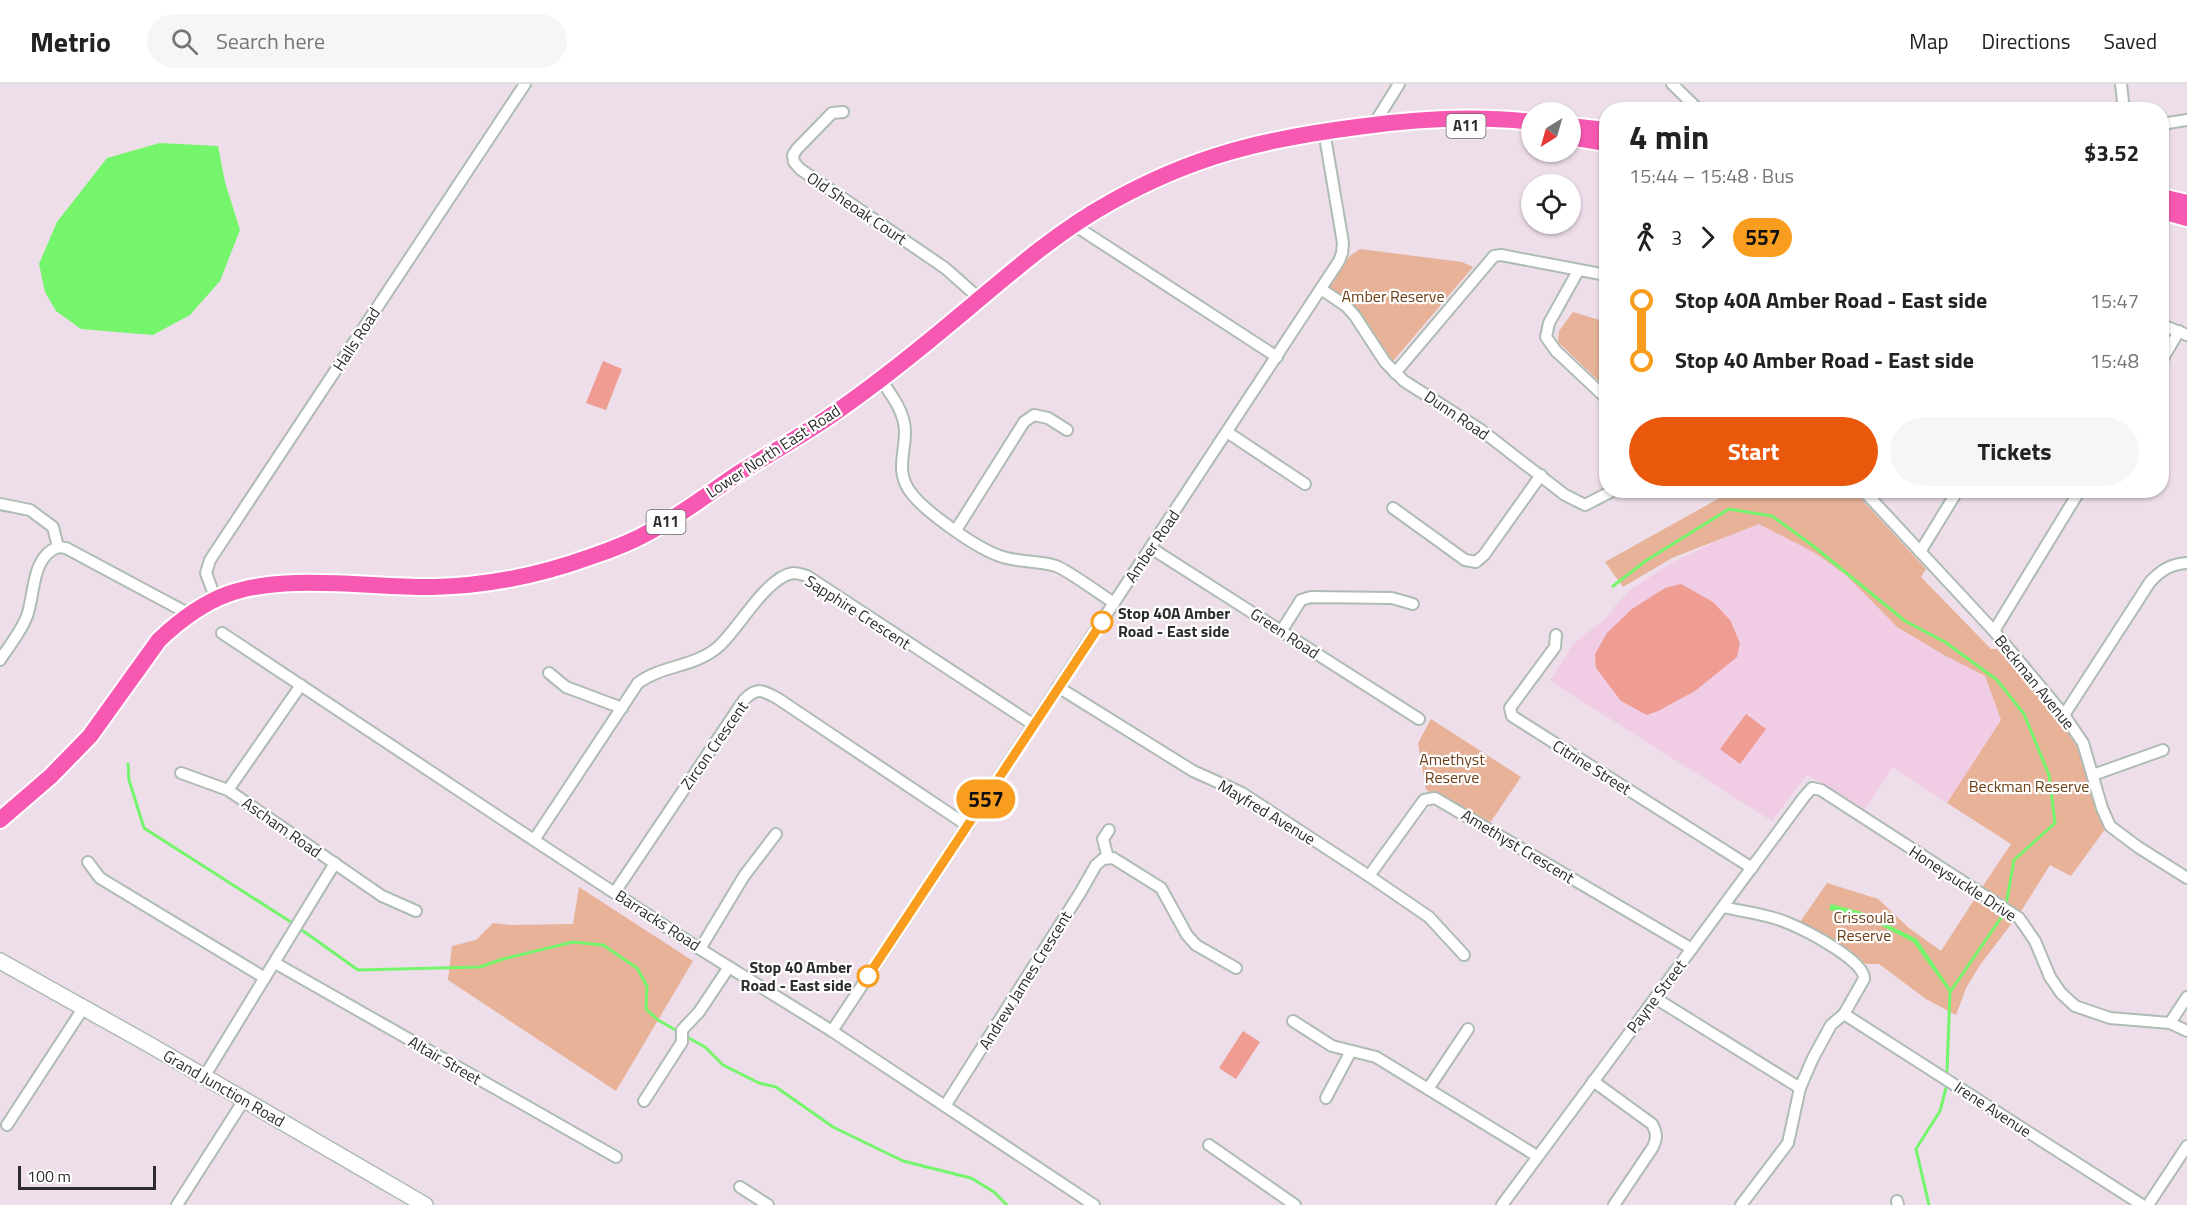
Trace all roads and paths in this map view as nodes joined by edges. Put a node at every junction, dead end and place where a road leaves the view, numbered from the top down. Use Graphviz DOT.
graph roads {
  1 [pos="525,84"];
  2 [pos="1399,84"];
  3 [pos="1672,84"];
  4 [pos="2121,84"];
  5 [pos="1691,102"];
  6 [pos="2123,102"];
  7 [pos="843,112"];
  8 [pos="2187,120"];
  9 [pos="1400,121"];
  10 [pos="1521,121"];
  11 [pos="2169,123"];
  12 [pos="1374,124"];
  13 [pos="1581,127"];
  14 [pos="1599,129"];
  15 [pos="1521,130"];
  16 [pos="1324,131"];
  17 [pos="1581,138"];
  18 [pos="1599,142"];
  19 [pos="2169,198"];
  20 [pos="2187,203"];
  21 [pos="2169,213"];
  22 [pos="2187,219"];
  23 [pos="1074,225"];
  24 [pos="1578,271"];
  25 [pos="1599,274"];
  26 [pos="1321,289"];
  27 [pos="980,299"];
  28 [pos="2183,333"];
  29 [pos="2169,351"];
  30 [pos="1277,357"];
  31 [pos="1395,373"];
  32 [pos="879,379"];
  33 [pos="1599,391"];
  34 [pos="1067,430"];
  35 [pos="1227,432"];
  36 [pos="1541,475"];
  37 [pos="1305,484"];
  38 [pos="1599,498"];
  39 [pos="1870,498"];
  40 [pos="1953,498"];
  41 [pos="2075,498"];
  42 [pos="0,504"];
  43 [pos="1393,508"];
  44 [pos="956,530"];
  45 [pos="58,547"];
  46 [pos="1151,548"];
  47 [pos="1920,552"];
  48 [pos="2187,562"];
  49 [pos="216,600"];
  50 [pos="1114,603"];
  51 [pos="1413,604"];
  52 [pos="191,615"];
  53 [pos="1282,630"];
  54 [pos="1994,630"];
  55 [pos="222,633"];
  56 [pos="1556,636"];
  57 [pos="0,637"];
  58 [pos="12,643"];
  59 [pos="0,660"];
  60 [pos="549,673"];
  61 [pos="301,685"];
  62 [pos="1058,687"];
  63 [pos="622,708"];
  64 [pos="2064,715"];
  65 [pos="1419,719"];
  66 [pos="1034,725"];
  67 [pos="2163,750"];
  68 [pos="181,773"];
  69 [pos="2093,775"];
  70 [pos="1812,788"];
  71 [pos="228,790"];
  72 [pos="0,820"];
  73 [pos="968,826"];
  74 [pos="1109,830"];
  75 [pos="776,834"];
  76 [pos="534,840"];
  77 [pos="1108,858"];
  78 [pos="88,861"];
  79 [pos="334,863"];
  80 [pos="1752,868"];
  81 [pos="1369,876"];
  82 [pos="2187,879"];
  83 [pos="615,892"];
  84 [pos="1723,908"];
  85 [pos="416,911"];
  86 [pos="700,949"];
  87 [pos="1692,949"];
  88 [pos="0,954"];
  89 [pos="1464,955"];
  90 [pos="0,961"];
  91 [pos="275,963"];
  92 [pos="729,966"];
  93 [pos="1236,968"];
  94 [pos="22,973"];
  95 [pos="265,978"];
  96 [pos="2187,997"];
  97 [pos="1655,998"];
  98 [pos="84,1007"];
  99 [pos="1844,1014"];
  100 [pos="1293,1021"];
  101 [pos="2170,1023"];
  102 [pos="1468,1029"];
  103 [pos="832,1031"];
  104 [pos="2187,1031"];
  105 [pos="1352,1051"];
  106 [pos="204,1077"];
  107 [pos="1593,1081"];
  108 [pos="1800,1088"];
  109 [pos="1428,1089"];
  110 [pos="1326,1098"];
  111 [pos="244,1100"];
  112 [pos="644,1101"];
  113 [pos="945,1106"];
  114 [pos="8,1125"];
  115 [pos="1209,1145"];
  116 [pos="2187,1146"];
  117 [pos="1537,1156"];
  118 [pos="616,1157"];
  119 [pos="740,1187"];
  120 [pos="177,1205"];
  121 [pos="425,1205"];
  122 [pos="768,1205"];
  123 [pos="1094,1205"];
  124 [pos="1295,1205"];
  125 [pos="1502,1205"];
  126 [pos="1614,1205"];
  127 [pos="1741,1205"];
  128 [pos="2142,1205"];
  129 [pos="2148,1205"];
  1 -- 49 [label="street, Halls Road"];
  2 -- 12 [label="street"];
  3 -- 5 [label="street"];
  4 -- 6 [label="street"];
  7 -- 27 [label="street, Old Sheoak Court"];
  8 -- 11 [label="street"];
  9 -- 10 [label="main road, Lower North East Road / A11"];
  9 -- 12 [label="main road, Lower North East Road / A11"];
  9 -- 15 [label="main road, Lower North East Road / A11"];
  12 -- 16 [label="main road, Lower North East Road / A11"];
  13 -- 14 [label="main road"];
  16 -- 23 [label="main road, Lower North East Road / A11"];
  16 -- 26 [label="street, Amber Road"];
  17 -- 18 [label="main road"];
  19 -- 20 [label="main road"];
  21 -- 22 [label="main road"];
  23 -- 27 [label="main road, Lower North East Road / A11"];
  23 -- 30 [label="street"];
  24 -- 25 [label="street"];
  24 -- 31 [label="street"];
  24 -- 33 [label="street"];
  26 -- 30 [label="street, Amber Road"];
  26 -- 31 [label="street, Dunn Road"];
  27 -- 32 [label="main road, Lower North East Road / A11"];
  28 -- 29 [label="street"];
  30 -- 35 [label="street, Amber Road"];
  31 -- 36 [label="street, Dunn Road"];
  32 -- 44 [label="street"];
  32 -- 49 [label="main road, Lower North East Road / A11"];
  34 -- 44 [label="street"];
  35 -- 37 [label="street"];
  35 -- 46 [label="street, Amber Road"];
  36 -- 38 [label="street, Dunn Road"];
  36 -- 43 [label="street"];
  39 -- 47 [label="street, Beckman Avenue"];
  40 -- 47 [label="street"];
  41 -- 54 [label="street"];
  42 -- 45 [label="street"];
  44 -- 50 [label="street"];
  45 -- 52 [label="street"];
  45 -- 58 [label="street"];
  46 -- 50 [label="street, Amber Road"];
  46 -- 53 [label="street, Green Road"];
  47 -- 54 [label="street, Beckman Avenue"];
  48 -- 64 [label="street"];
  49 -- 52 [label="main road, Lower North East Road / A11"];
  50 -- 62 [label="street, Amber Road"];
  51 -- 53 [label="street"];
  52 -- 72 [label="main road, Lower North East Road / A11"];
  53 -- 65 [label="street, Green Road"];
  54 -- 64 [label="street, Beckman Avenue"];
  55 -- 61 [label="street, Barracks Road"];
  56 -- 80 [label="street, Citrine Street"];
  57 -- 58 [label="street"];
  58 -- 59 [label="street"];
  60 -- 63 [label="street"];
  61 -- 71 [label="street, Ascham Road"];
  61 -- 76 [label="street, Barracks Road"];
  62 -- 66 [label="street, Amber Road"];
  62 -- 81 [label="street, Mayfred Avenue"];
  63 -- 66 [label="street, Sapphire Crescent"];
  63 -- 76 [label="street, Sapphire Crescent"];
  64 -- 69 [label="street, Beckman Avenue"];
  66 -- 73 [label="street, Amber Road"];
  67 -- 69 [label="street"];
  68 -- 71 [label="street"];
  69 -- 82 [label="street, Beckman Avenue"];
  70 -- 80 [label="street, Payne Street"];
  70 -- 101 [label="street, Honeysuckle Drive"];
  71 -- 79 [label="street, Ascham Road"];
  73 -- 83 [label="street, Zircon Crescent"];
  73 -- 103 [label="street, Amber Road"];
  74 -- 77 [label="street"];
  75 -- 86 [label="street"];
  76 -- 83 [label="street, Barracks Road"];
  77 -- 93 [label="street"];
  77 -- 113 [label="street, Andrew James Crescent"];
  78 -- 95 [label="street"];
  79 -- 85 [label="street, Ascham Road"];
  79 -- 91 [label="street"];
  80 -- 84 [label="street, Payne Street"];
  81 -- 87 [label="street, Amethyst Crescent"];
  81 -- 89 [label="street, Mayfred Avenue"];
  83 -- 86 [label="street, Barracks Road"];
  84 -- 87 [label="street, Payne Street"];
  84 -- 99 [label="street"];
  86 -- 92 [label="street, Barracks Road"];
  87 -- 97 [label="street, Payne Street"];
  88 -- 94 [label="main road, Grand Junction Road"];
  90 -- 94 [label="main road, Grand Junction Road"];
  91 -- 95 [label="street"];
  91 -- 118 [label="street, Altair Street"];
  92 -- 103 [label="street, Barracks Road"];
  92 -- 112 [label="street"];
  94 -- 98 [label="main road, Grand Junction Road"];
  95 -- 106 [label="street"];
  96 -- 101 [label="street"];
  97 -- 107 [label="street, Payne Street"];
  97 -- 108 [label="street"];
  98 -- 106 [label="main road, Grand Junction Road"];
  98 -- 114 [label="street"];
  99 -- 108 [label="street"];
  99 -- 128 [label="street, Irene Avenue"];
  100 -- 105 [label="street"];
  101 -- 104 [label="street, Honeysuckle Drive"];
  102 -- 109 [label="street"];
  103 -- 113 [label="street, Barracks Road"];
  105 -- 109 [label="street"];
  105 -- 110 [label="street"];
  106 -- 111 [label="main road, Grand Junction Road"];
  107 -- 117 [label="street, Payne Street"];
  107 -- 126 [label="street"];
  108 -- 127 [label="street"];
  109 -- 117 [label="street"];
  111 -- 120 [label="street"];
  111 -- 121 [label="main road, Grand Junction Road"];
  113 -- 123 [label="street, Barracks Road"];
  115 -- 124 [label="street"];
  116 -- 129 [label="street"];
  117 -- 125 [label="street, Payne Street"];
  119 -- 122 [label="street"];
}
